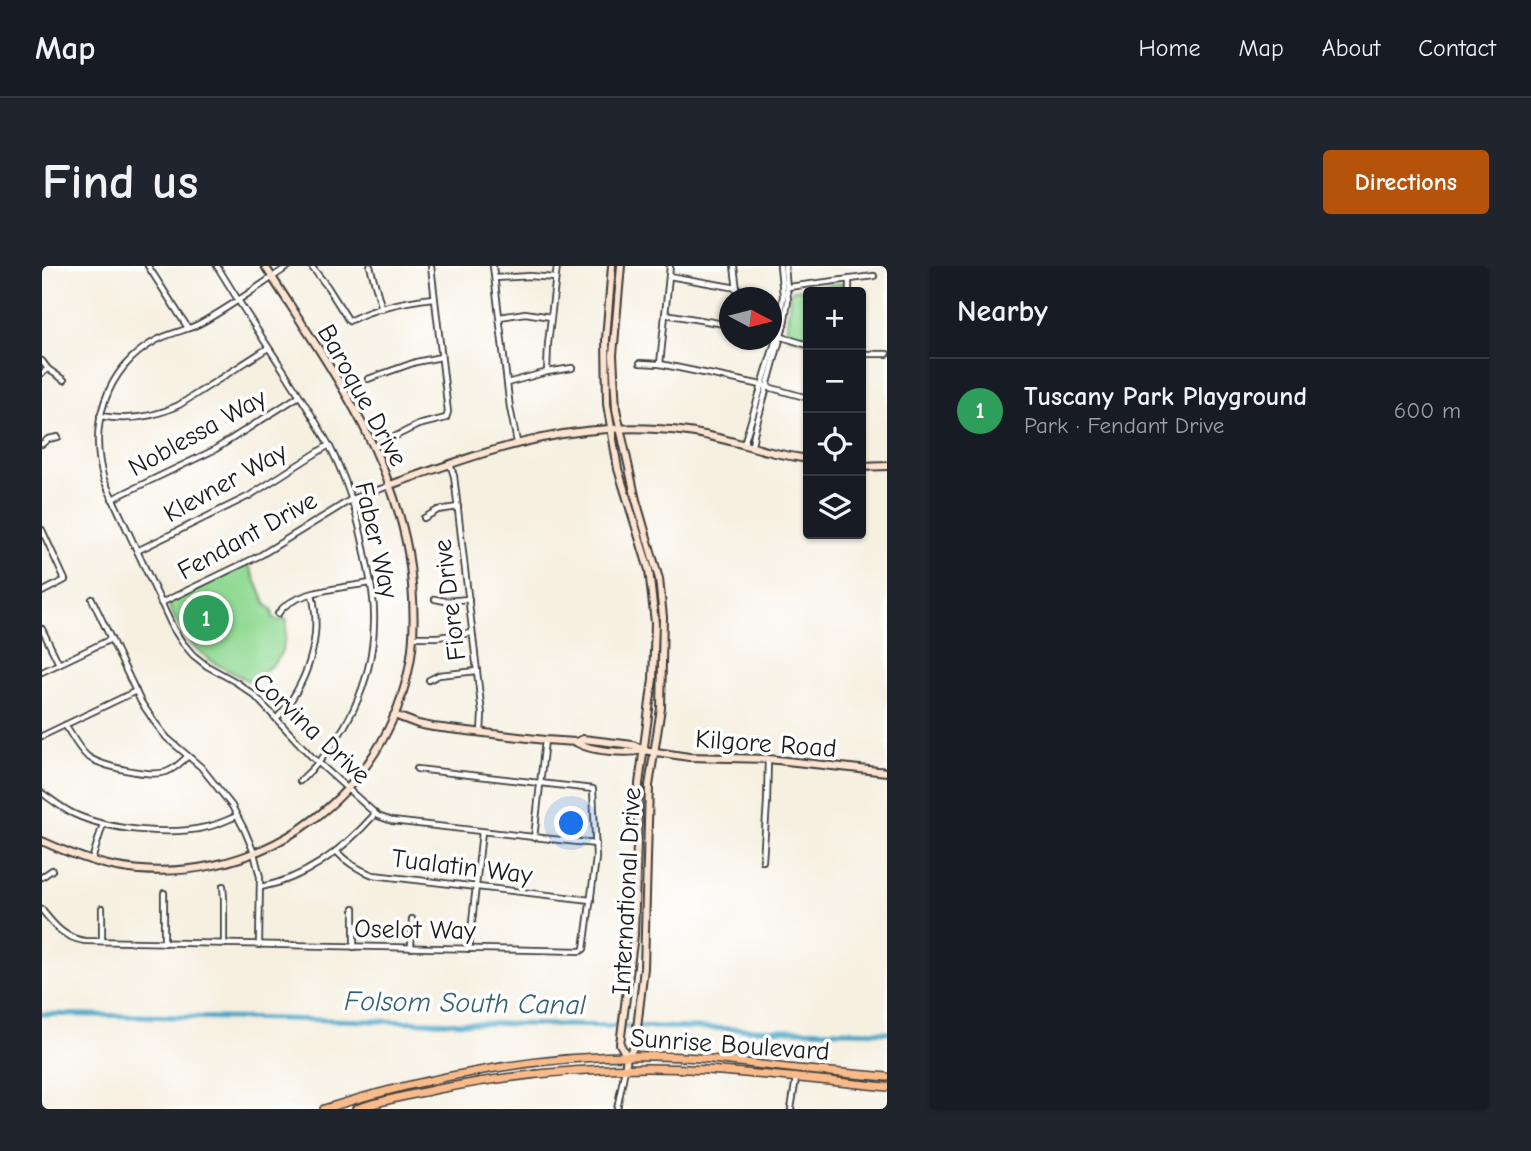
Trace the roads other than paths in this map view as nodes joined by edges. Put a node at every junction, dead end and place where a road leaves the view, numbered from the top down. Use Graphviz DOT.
graph roads {
  1 [pos="148,266"];
  2 [pos="217,266"];
  3 [pos="265,266"];
  4 [pos="289,266"];
  5 [pos="311,266"];
  6 [pos="370,266"];
  7 [pos="431,266"];
  8 [pos="493,266"];
  9 [pos="557,266"];
  10 [pos="612,266"];
  11 [pos="621,266"];
  12 [pos="670,266"];
  13 [pos="734,266"];
  14 [pos="782,266"];
  15 [pos="669,276"];
  16 [pos="874,276"];
  17 [pos="272,277"];
  18 [pos="495,278"];
  19 [pos="555,278"];
  20 [pos="849,279"];
  21 [pos="788,286"];
  22 [pos="731,287"];
  23 [pos="737,287"];
  24 [pos="782,287"];
  25 [pos="849,287"];
  26 [pos="434,298"];
  27 [pos="237,300"];
  28 [pos="382,309"];
  29 [pos="665,314"];
  30 [pos="499,317"];
  31 [pos="551,317"];
  32 [pos="782,322"];
  33 [pos="719,323"];
  34 [pos="188,328"];
  35 [pos="782,337"];
  36 [pos="803,344"];
  37 [pos="268,348"];
  38 [pos="774,350"];
  39 [pos="866,354"];
  40 [pos="887,354"];
  41 [pos="441,357"];
  42 [pos="42,360"];
  43 [pos="640,363"];
  44 [pos="660,364"];
  45 [pos="572,368"];
  46 [pos="48,369"];
  47 [pos="547,372"];
  48 [pos="42,373"];
  49 [pos="368,379"];
  50 [pos="64,380"];
  51 [pos="507,383"];
  52 [pos="765,386"];
  53 [pos="299,396"];
  54 [pos="803,397"];
  55 [pos="100,416"];
  56 [pos="610,428"];
  57 [pos="620,428"];
  58 [pos="58,438"];
  59 [pos="517,442"];
  60 [pos="42,444"];
  61 [pos="329,445"];
  62 [pos="748,445"];
  63 [pos="374,447"];
  64 [pos="803,458"];
  65 [pos="450,464"];
  66 [pos="887,466"];
  67 [pos="866,467"];
  68 [pos="390,485"];
  69 [pos="112,499"];
  70 [pos="352,499"];
  71 [pos="458,507"];
  72 [pos="425,517"];
  73 [pos="42,530"];
  74 [pos="137,551"];
  75 [pos="645,555"];
  76 [pos="371,583"];
  77 [pos="42,592"];
  78 [pos="652,592"];
  79 [pos="312,594"];
  80 [pos="661,597"];
  81 [pos="92,599"];
  82 [pos="435,599"];
  83 [pos="469,599"];
  84 [pos="161,603"];
  85 [pos="278,614"];
  86 [pos="42,629"];
  87 [pos="663,632"];
  88 [pos="472,633"];
  89 [pos="413,637"];
  90 [pos="111,639"];
  91 [pos="60,664"];
  92 [pos="477,671"];
  93 [pos="42,672"];
  94 [pos="429,680"];
  95 [pos="136,691"];
  96 [pos="394,715"];
  97 [pos="277,718"];
  98 [pos="65,725"];
  99 [pos="481,733"];
  100 [pos="42,736"];
  101 [pos="545,740"];
  102 [pos="643,750"];
  103 [pos="654,752"];
  104 [pos="188,756"];
  105 [pos="768,759"];
  106 [pos="319,763"];
  107 [pos="417,769"];
  108 [pos="887,772"];
  109 [pos="300,781"];
  110 [pos="540,783"];
  111 [pos="348,789"];
  112 [pos="42,793"];
  113 [pos="375,814"];
  114 [pos="237,816"];
  115 [pos="103,824"];
  116 [pos="482,832"];
  117 [pos="534,838"];
  118 [pos="42,841"];
  119 [pos="596,844"];
  120 [pos="336,851"];
  121 [pos="254,853"];
  122 [pos="92,860"];
  123 [pos="763,861"];
  124 [pos="52,870"];
  125 [pos="42,877"];
  126 [pos="223,886"];
  127 [pos="261,887"];
  128 [pos="476,887"];
  129 [pos="164,894"];
  130 [pos="591,900"];
  131 [pos="102,908"];
  132 [pos="354,908"];
  133 [pos="42,910"];
  134 [pos="412,919"];
  135 [pos="102,941"];
  136 [pos="164,943"];
  137 [pos="224,944"];
  138 [pos="259,945"];
  139 [pos="354,947"];
  140 [pos="411,948"];
  141 [pos="469,949"];
  142 [pos="627,1056"];
  143 [pos="625,1069"];
  144 [pos="823,1071"];
  145 [pos="887,1077"];
  146 [pos="796,1079"];
  147 [pos="887,1087"];
  148 [pos="372,1094"];
  149 [pos="324,1109"];
  150 [pos="336,1109"];
  151 [pos="356,1109"];
  152 [pos="617,1109"];
  153 [pos="791,1109"];
  1 -- 34 [label="street"];
  2 -- 27 [label="street, Faber Way"];
  3 -- 17 [label="street, Baroque Drive"];
  4 -- 17 [label="street, Corvina Drive"];
  5 -- 28 [label="street"];
  6 -- 28 [label="street"];
  7 -- 26 [label="street"];
  8 -- 18 [label="street"];
  9 -- 19 [label="street"];
  10 -- 56 [label="street, International Drive"];
  11 -- 57 [label="street, International Drive"];
  12 -- 15 [label="street"];
  13 -- 23 [label="street"];
  14 -- 21 [label="street"];
  14 -- 24 [label="street"];
  15 -- 22 [label="street"];
  15 -- 29 [label="street"];
  16 -- 20 [label="street"];
  17 -- 27 [label="street, Corvina Drive"];
  17 -- 63 [label="street, Baroque Drive"];
  18 -- 19 [label="street"];
  18 -- 30 [label="street"];
  19 -- 31 [label="street"];
  20 -- 21 [label="street"];
  20 -- 25 [label="street"];
  21 -- 32 [label="street"];
  26 -- 28 [label="street"];
  26 -- 41 [label="street"];
  27 -- 34 [label="street, Corvina Drive"];
  27 -- 37 [label="street, Faber Way"];
  29 -- 33 [label="street"];
  29 -- 44 [label="street"];
  30 -- 31 [label="street"];
  30 -- 51 [label="street"];
  31 -- 47 [label="street"];
  34 -- 55 [label="street, Corvina Drive"];
  35 -- 36 [label="street"];
  37 -- 53 [label="street, Faber Way"];
  37 -- 55 [label="street"];
  38 -- 52 [label="street"];
  39 -- 40 [label="street"];
  41 -- 49 [label="street"];
  41 -- 63 [label="street"];
  42 -- 46 [label="street"];
  43 -- 44 [label="street"];
  44 -- 52 [label="street"];
  45 -- 47 [label="street"];
  46 -- 48 [label="street"];
  46 -- 50 [label="street"];
  47 -- 51 [label="street"];
  51 -- 59 [label="street"];
  52 -- 54 [label="street"];
  52 -- 62 [label="street"];
  53 -- 61 [label="street, Faber Way"];
  53 -- 69 [label="street, Noblessa Way"];
  55 -- 69 [label="street, Corvina Drive"];
  56 -- 57 [label="street"];
  56 -- 59 [label="street"];
  56 -- 75 [label="street, International Drive"];
  57 -- 62 [label="street"];
  57 -- 80 [label="street, International Drive"];
  58 -- 60 [label="street"];
  59 -- 65 [label="street"];
  61 -- 70 [label="street, Faber Way"];
  61 -- 74 [label="street, Klevner Way"];
  62 -- 64 [label="street"];
  63 -- 68 [label="street, Baroque Drive"];
  65 -- 68 [label="street"];
  65 -- 71 [label="street, Fiore Drive"];
  66 -- 67 [label="street"];
  68 -- 70 [label="street, Fendant Drive"];
  68 -- 89 [label="street, Baroque Drive"];
  69 -- 74 [label="street, Corvina Drive"];
  70 -- 76 [label="street, Faber Way"];
  70 -- 84 [label="street, Fendant Drive"];
  71 -- 72 [label="street"];
  71 -- 83 [label="street, Fiore Drive"];
  73 -- 77 [label="street"];
  74 -- 84 [label="street, Corvina Drive"];
  75 -- 78 [label="street, International Drive"];
  75 -- 80 [label="street"];
  76 -- 79 [label="street"];
  76 -- 106 [label="street, Faber Way"];
  78 -- 87 [label="street"];
  78 -- 102 [label="street, International Drive"];
  79 -- 85 [label="street"];
  79 -- 97 [label="street"];
  80 -- 87 [label="street, International Drive"];
  81 -- 90 [label="street"];
  82 -- 83 [label="street"];
  83 -- 88 [label="street, Fiore Drive"];
  84 -- 97 [label="street, Corvina Drive"];
  86 -- 91 [label="street"];
  87 -- 103 [label="street, International Drive"];
  88 -- 89 [label="street"];
  88 -- 92 [label="street, Fiore Drive"];
  89 -- 96 [label="street, Baroque Drive"];
  90 -- 91 [label="street"];
  90 -- 95 [label="street"];
  91 -- 93 [label="street"];
  92 -- 94 [label="street"];
  92 -- 99 [label="street, Fiore Drive"];
  95 -- 98 [label="street"];
  95 -- 104 [label="street"];
  96 -- 99 [label="street, Kilgore Road"];
  96 -- 111 [label="street, Baroque Drive"];
  97 -- 106 [label="street, Corvina Drive"];
  98 -- 100 [label="street"];
  98 -- 104 [label="street"];
  99 -- 101 [label="street, Kilgore Road"];
  101 -- 102 [label="street, Kilgore Road"];
  101 -- 110 [label="street"];
  102 -- 103 [label="street, Kilgore Road"];
  102 -- 142 [label="street, International Drive"];
  103 -- 105 [label="street, Kilgore Road"];
  103 -- 142 [label="street, International Drive"];
  104 -- 114 [label="street"];
  105 -- 108 [label="street, Kilgore Road"];
  105 -- 123 [label="street"];
  106 -- 109 [label="street, Faber Way"];
  106 -- 111 [label="street, Corvina Drive"];
  107 -- 110 [label="street"];
  110 -- 117 [label="street"];
  110 -- 119 [label="street, Oselot Way"];
  111 -- 113 [label="street, Corvina Drive"];
  111 -- 121 [label="street, Baroque Drive"];
  112 -- 115 [label="street"];
  113 -- 116 [label="street"];
  113 -- 120 [label="street"];
  114 -- 115 [label="street"];
  114 -- 121 [label="street"];
  115 -- 122 [label="street"];
  116 -- 117 [label="street"];
  116 -- 128 [label="street"];
  117 -- 119 [label="street"];
  118 -- 122 [label="street, Baroque Drive"];
  119 -- 130 [label="street, Oselot Way"];
  120 -- 127 [label="street"];
  120 -- 128 [label="street, Tualatin Way"];
  121 -- 122 [label="street, Baroque Drive"];
  121 -- 127 [label="street"];
  124 -- 125 [label="street"];
  126 -- 137 [label="street"];
  127 -- 138 [label="street"];
  128 -- 130 [label="street, Tualatin Way"];
  128 -- 141 [label="street"];
  129 -- 136 [label="street"];
  130 -- 141 [label="street, Oselot Way"];
  131 -- 135 [label="street"];
  132 -- 139 [label="street"];
  133 -- 135 [label="street, Oselot Way"];
  134 -- 140 [label="street"];
  135 -- 136 [label="street, Oselot Way"];
  136 -- 137 [label="street, Oselot Way"];
  137 -- 138 [label="street, Oselot Way"];
  138 -- 139 [label="street, Oselot Way"];
  139 -- 140 [label="street, Oselot Way"];
  140 -- 141 [label="street, Oselot Way"];
  142 -- 143 [label="street"];
  142 -- 144 [label="main road, Sunrise Boulevard"];
  142 -- 148 [label="main road, Sunrise Boulevard"];
  143 -- 146 [label="main road, Sunrise Boulevard"];
  143 -- 151 [label="main road, Sunrise Boulevard"];
  143 -- 152 [label="street"];
  144 -- 145 [label="main road, Sunrise Boulevard"];
  144 -- 146 [label="main road"];
  146 -- 147 [label="main road, Sunrise Boulevard"];
  146 -- 153 [label="street"];
  148 -- 149 [label="main road, Sunrise Boulevard"];
  148 -- 150 [label="main road"];
}
